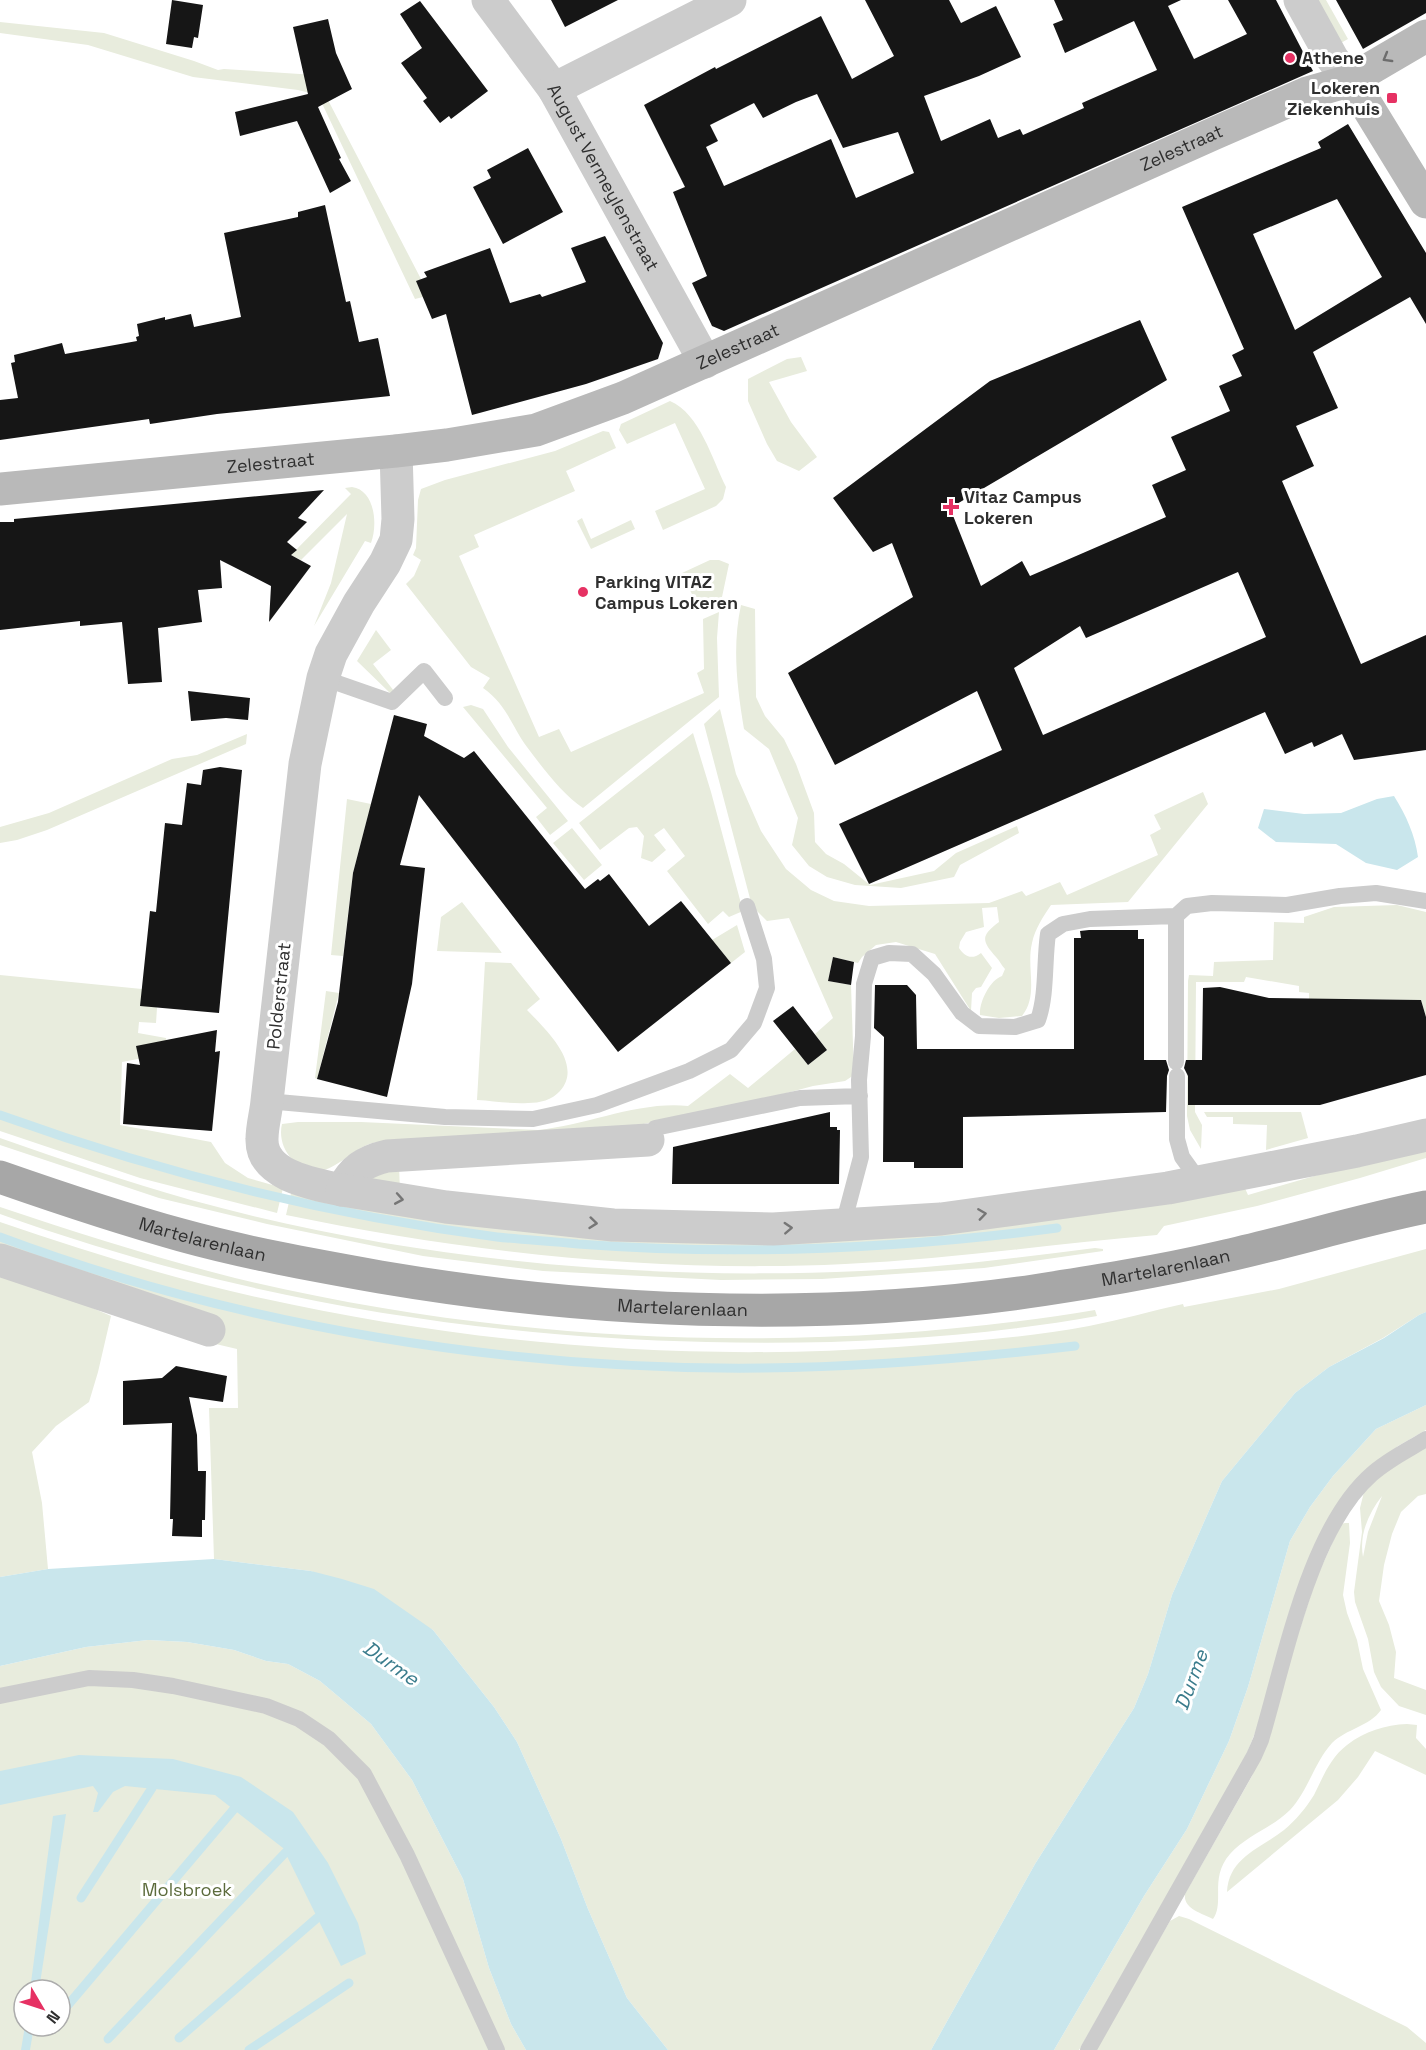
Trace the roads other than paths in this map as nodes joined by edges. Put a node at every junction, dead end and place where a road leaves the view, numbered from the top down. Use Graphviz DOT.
graph roads {
  1 [pos="488,0"];
  2 [pos="730,0"];
  3 [pos="1300,0"];
  4 [pos="1426,36"];
  5 [pos="1349,81"];
  6 [pos="554,89"];
  7 [pos="1426,202"];
  8 [pos="705,362"];
  9 [pos="396,451"];
  10 [pos="0,489"];
  11 [pos="323,678"];
  12 [pos="445,698"];
  13 [pos="1426,901"];
  14 [pos="747,906"];
  15 [pos="1176,916"];
  16 [pos="860,1096"];
  17 [pos="267,1101"];
  18 [pos="1424,1135"];
  19 [pos="648,1140"];
  20 [pos="0,1177"];
  21 [pos="1200,1182"];
  22 [pos="342,1190"];
  23 [pos="1426,1194"];
  24 [pos="1426,1207"];
  25 [pos="1370,1219"];
  26 [pos="843,1225"];
  27 [pos="0,1260"];
  28 [pos="209,1330"];
  29 [pos="1426,1439"];
  30 [pos="0,1696"];
  31 [pos="497,2050"];
  32 [pos="1088,2050"];
  1 -- 6 [label="street, August Vermeylenstraat"];
  2 -- 6 [label="street"];
  3 -- 5 [label="street"];
  4 -- 5 [label="street, Zelestraat, one-way"];
  5 -- 7 [label="street"];
  5 -- 8 [label="street, Zelestraat"];
  6 -- 8 [label="street, August Vermeylenstraat"];
  8 -- 9 [label="street, Zelestraat"];
  9 -- 10 [label="street, Zelestraat"];
  9 -- 11 [label="street, Polderstraat"];
  11 -- 12 [label="lane"];
  11 -- 17 [label="street, Polderstraat"];
  13 -- 15 [label="lane"];
  14 -- 17 [label="lane"];
  15 -- 16 [label="lane"];
  15 -- 21 [label="lane"];
  16 -- 19 [label="lane"];
  16 -- 26 [label="lane"];
  17 -- 22 [label="street, Polderstraat"];
  18 -- 21 [label="street, Polderstraat"];
  19 -- 22 [label="street"];
  20 -- 25 [label="main road, Martelarenlaan"];
  26 -- 21 [label="street, Polderstraat, one-way"];
  22 -- 26 [label="street, Polderstraat, one-way"];
  23 -- 25 [label="main road, Martelarenlaan"];
  24 -- 25 [label="main road, Martelarenlaan"];
  27 -- 28 [label="street"];
  29 -- 32 [label="lane"];
  30 -- 31 [label="lane"];
}
